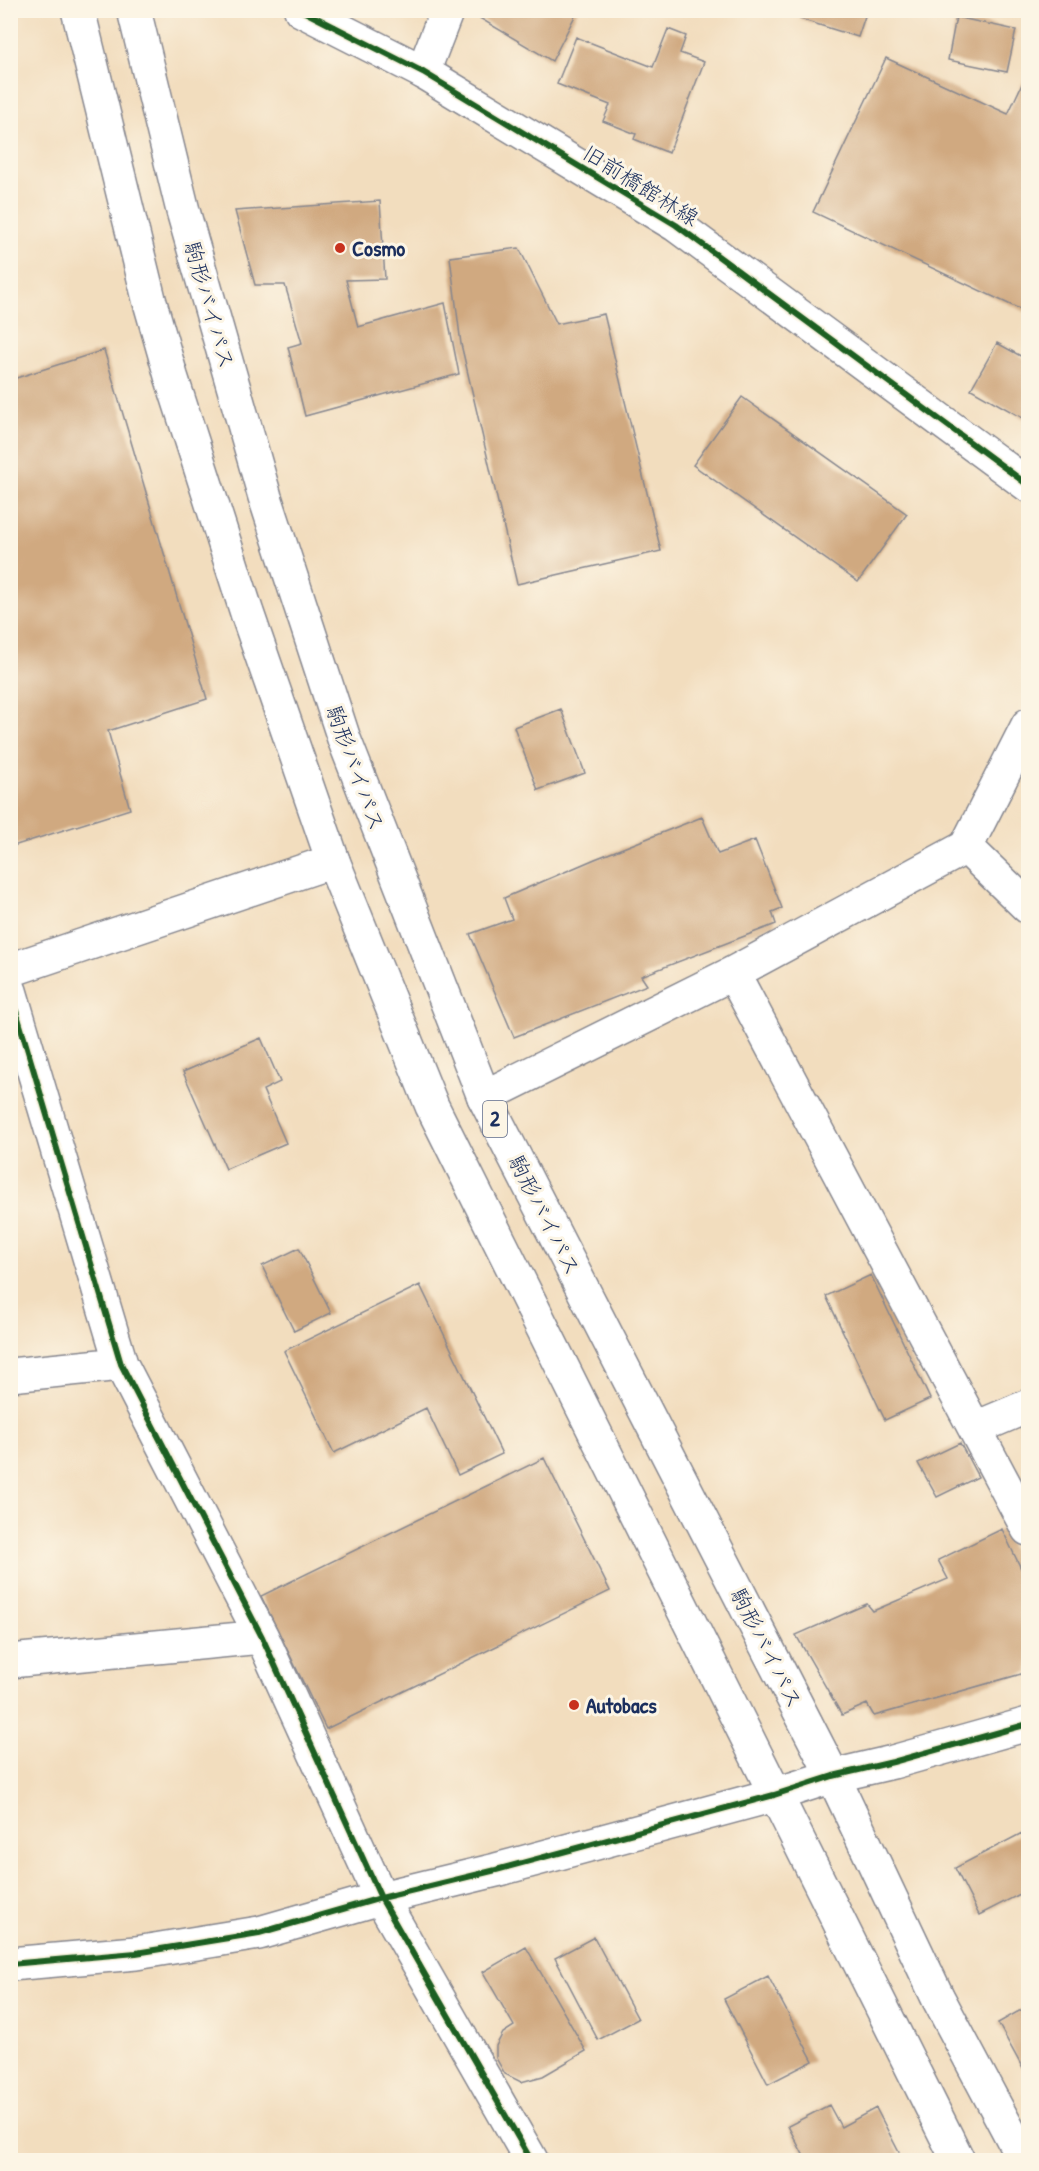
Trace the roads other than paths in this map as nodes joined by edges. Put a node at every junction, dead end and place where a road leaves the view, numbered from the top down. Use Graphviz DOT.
graph roads {
  1 [pos="78,10"];
  2 [pos="134,10"];
  3 [pos="301,10"];
  4 [pos="447,10"];
  5 [pos="423,72"];
  6 [pos="1029,485"];
  7 [pos="1029,725"];
  8 [pos="966,847"];
  9 [pos="333,861"];
  10 [pos="1029,907"];
  11 [pos="10,970"];
  12 [pos="733,973"];
  13 [pos="10,991"];
  14 [pos="484,1096"];
  15 [pos="121,1364"];
  16 [pos="10,1375"];
  17 [pos="1029,1407"];
  18 [pos="976,1428"];
  19 [pos="1029,1529"];
  20 [pos="262,1637"];
  21 [pos="10,1661"];
  22 [pos="1029,1724"];
  23 [pos="833,1776"];
  24 [pos="774,1795"];
  25 [pos="381,1898"];
  26 [pos="10,1964"];
  27 [pos="531,2160"];
  28 [pos="958,2160"];
  29 [pos="1024,2160"];
  1 -- 9 [label="street, 2"];
  2 -- 14 [label="street, 駒形バイパス / 2"];
  3 -- 5 [label="street, 旧前橋館林線"];
  4 -- 5 [label="street"];
  5 -- 6 [label="street, 旧前橋館林線"];
  7 -- 8 [label="street"];
  8 -- 10 [label="street"];
  8 -- 12 [label="street"];
  9 -- 11 [label="street"];
  9 -- 24 [label="street, 2"];
  12 -- 14 [label="street"];
  12 -- 18 [label="street"];
  13 -- 15 [label="street"];
  14 -- 23 [label="street, 駒形バイパス / 2"];
  15 -- 16 [label="street"];
  15 -- 20 [label="street"];
  17 -- 18 [label="street"];
  18 -- 19 [label="street"];
  20 -- 21 [label="street"];
  20 -- 25 [label="street"];
  22 -- 23 [label="street"];
  23 -- 24 [label="street"];
  23 -- 29 [label="street, 駒形バイパス / 2"];
  24 -- 25 [label="street"];
  24 -- 28 [label="street, 2"];
  25 -- 26 [label="street"];
  25 -- 27 [label="street"];
}
